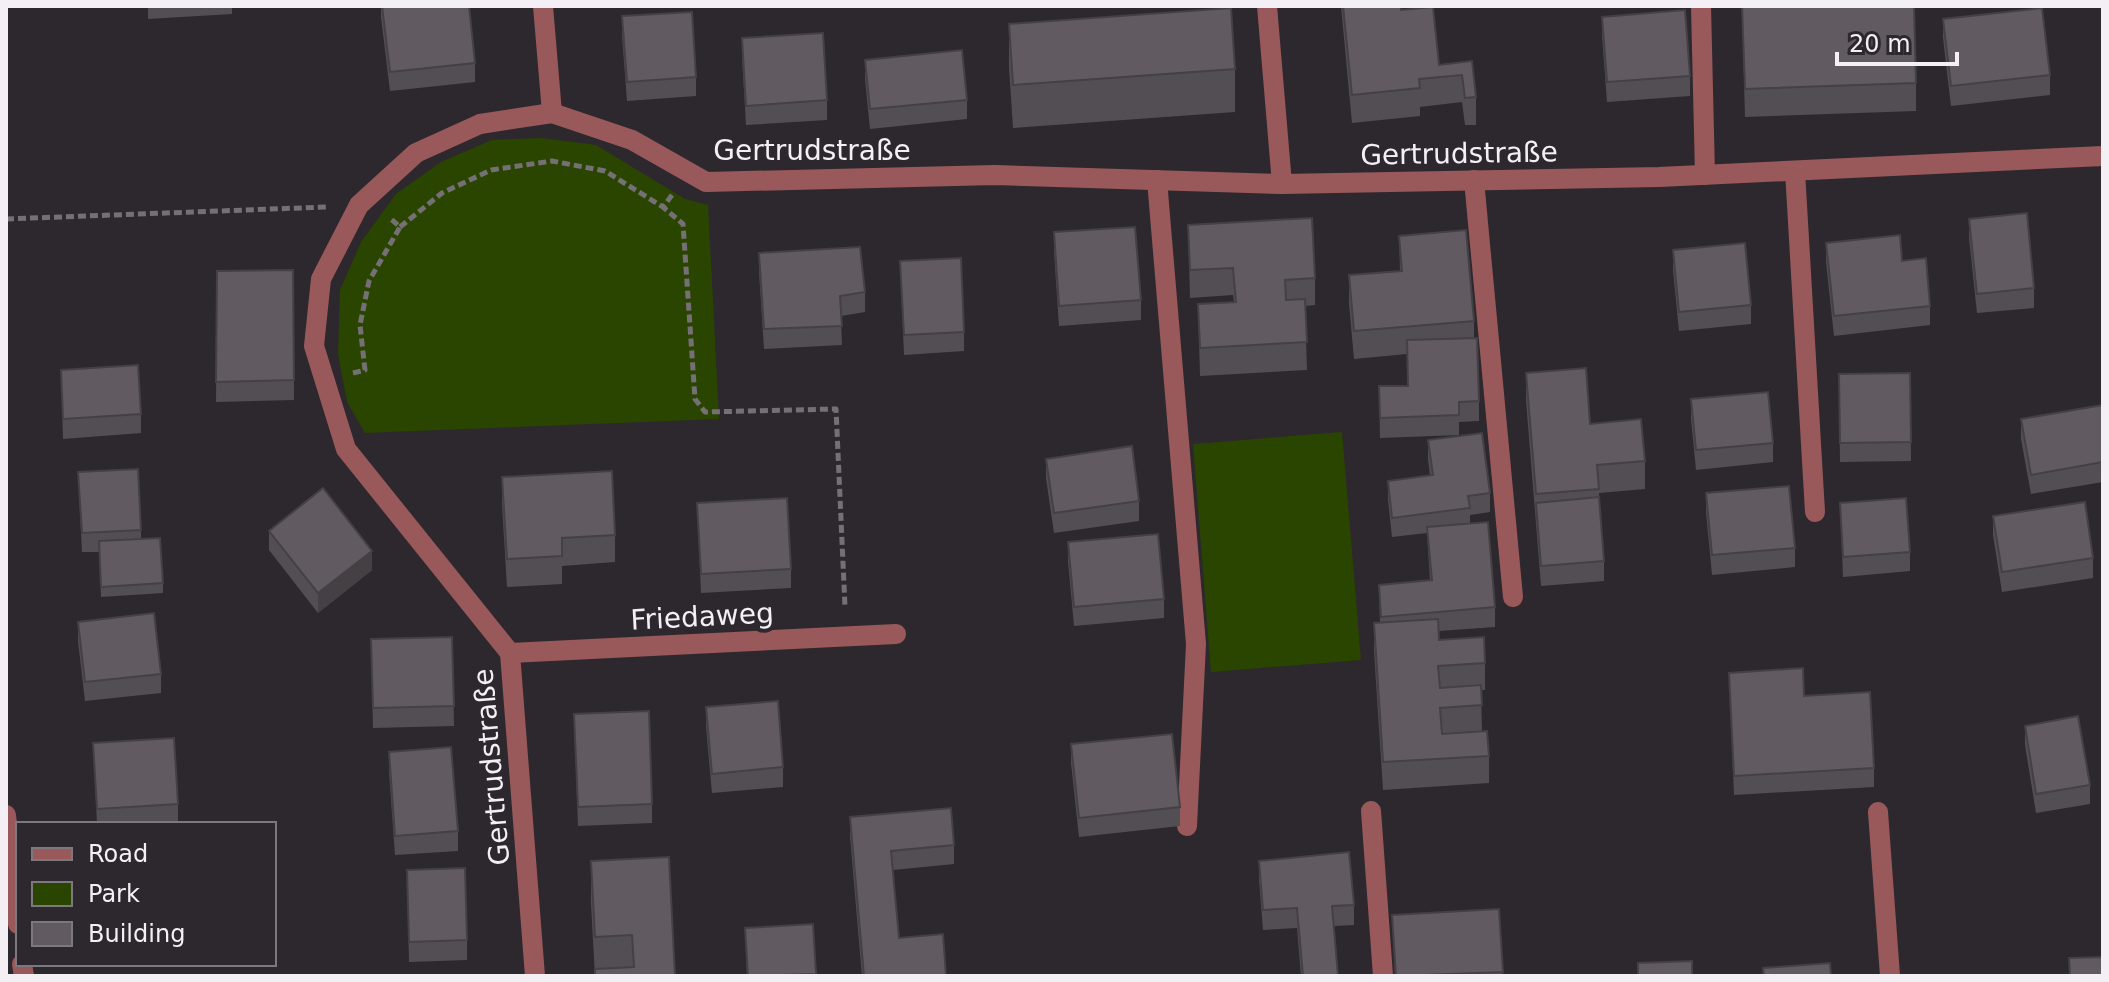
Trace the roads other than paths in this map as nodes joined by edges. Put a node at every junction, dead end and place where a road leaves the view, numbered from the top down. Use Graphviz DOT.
graph roads {
  1 [pos="543,6"];
  2 [pos="1267,6"];
  3 [pos="1701,6"];
  4 [pos="552,113"];
  5 [pos="2103,156"];
  6 [pos="1795,171"];
  7 [pos="1705,175"];
  8 [pos="1157,180"];
  9 [pos="1474,180"];
  10 [pos="1282,184"];
  11 [pos="1815,512"];
  12 [pos="1513,597"];
  13 [pos="896,634"];
  14 [pos="510,653"];
  15 [pos="1371,811"];
  16 [pos="1878,812"];
  17 [pos="6,815"];
  18 [pos="1187,826"];
  19 [pos="16,906"];
  20 [pos="535,976"];
  21 [pos="1383,976"];
  22 [pos="1890,976"];
  1 -- 4 [label="street"];
  2 -- 10 [label="street"];
  3 -- 7 [label="street"];
  4 -- 8 [label="street, Gertrudstraße"];
  4 -- 14 [label="street, Gertrudstraße"];
  5 -- 6 [label="street, Gertrudstraße"];
  6 -- 7 [label="street, Gertrudstraße"];
  6 -- 11 [label="street"];
  7 -- 9 [label="street, Gertrudstraße"];
  8 -- 10 [label="street, Gertrudstraße"];
  8 -- 18 [label="street"];
  9 -- 10 [label="street, Gertrudstraße"];
  9 -- 12 [label="street"];
  13 -- 14 [label="street, Friedaweg"];
  14 -- 20 [label="street, Gertrudstraße"];
  15 -- 21 [label="street"];
  16 -- 22 [label="street"];
  17 -- 19 [label="street"];
}
